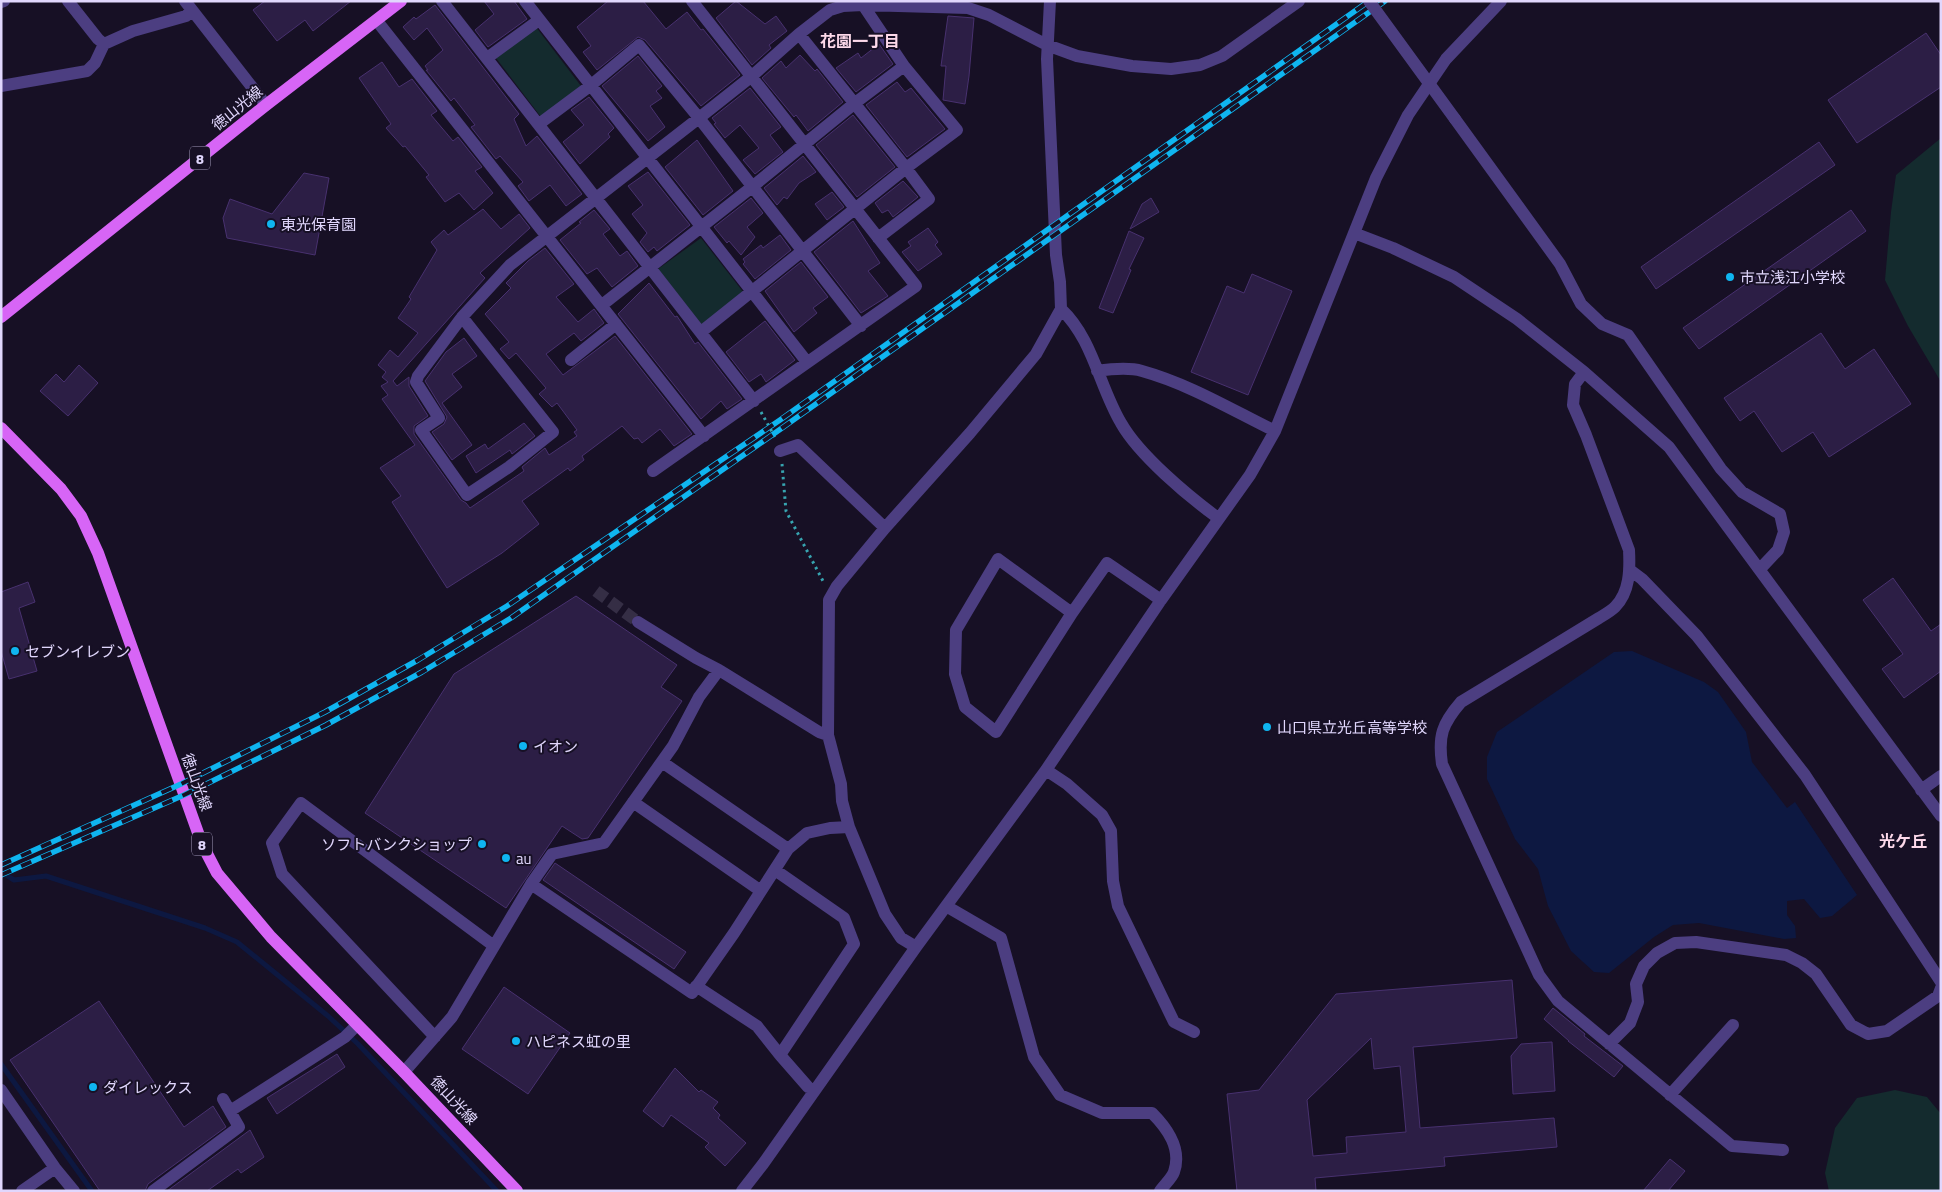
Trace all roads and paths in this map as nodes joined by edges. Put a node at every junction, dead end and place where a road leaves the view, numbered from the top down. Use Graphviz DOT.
graph roads {
  1 [pos="68,1"];
  2 [pos="401,1"];
  3 [pos="442,1"];
  4 [pos="525,1"];
  5 [pos="692,1"];
  6 [pos="1050,1"];
  7 [pos="1299,1"];
  8 [pos="1369,1"];
  9 [pos="1501,1"];
  10 [pos="863,5"];
  11 [pos="188,6"];
  12 [pos="377,20"];
  13 [pos="539,20"];
  14 [pos="799,34"];
  15 [pos="104,44"];
  16 [pos="1047,45"];
  17 [pos="487,58"];
  18 [pos="904,66"];
  19 [pos="752,76"];
  20 [pos="1,86"];
  21 [pos="590,86"];
  22 [pos="855,103"];
  23 [pos="266,105"];
  24 [pos="699,118"];
  25 [pos="539,124"];
  26 [pos="804,144"];
  27 [pos="647,159"];
  28 [pos="906,168"];
  29 [pos="752,187"];
  30 [pos="596,199"];
  31 [pos="855,209"];
  32 [pos="701,227"];
  33 [pos="1354,233"];
  34 [pos="548,237"];
  35 [pos="878,238"];
  36 [pos="802,252"];
  37 [pos="650,266"];
  38 [pos="752,292"];
  39 [pos="602,305"];
  40 [pos="1062,309"];
  41 [pos="1,317"];
  42 [pos="462,317"];
  43 [pos="616,324"];
  44 [pos="861,326"];
  45 [pos="701,332"];
  46 [pos="571,360"];
  47 [pos="807,362"];
  48 [pos="1097,370"];
  49 [pos="1584,372"];
  50 [pos="754,401"];
  51 [pos="1,428"];
  52 [pos="1275,431"];
  53 [pos="704,436"];
  54 [pos="780,451"];
  55 [pos="653,471"];
  56 [pos="1218,518"];
  57 [pos="885,528"];
  58 [pos="1760,569"];
  59 [pos="1630,570"];
  60 [pos="829,600"];
  61 [pos="1161,600"];
  62 [pos="1072,613"];
  63 [pos="638,622"];
  64 [pos="719,670"];
  65 [pos="828,735"];
  66 [pos="662,762"];
  67 [pos="1046,770"];
  68 [pos="1941,776"];
  69 [pos="1922,790"];
  70 [pos="633,802"];
  71 [pos="1941,816"];
  72 [pos="849,827"];
  73 [pos="788,849"];
  74 [pos="775,870"];
  75 [pos="531,884"];
  76 [pos="761,891"];
  77 [pos="946,906"];
  78 [pos="494,946"];
  79 [pos="916,947"];
  80 [pos="1941,982"];
  81 [pos="696,986"];
  82 [pos="1941,988"];
  83 [pos="357,1025"];
  84 [pos="1733,1025"];
  85 [pos="1194,1032"];
  86 [pos="435,1037"];
  87 [pos="1609,1044"];
  88 [pos="780,1055"];
  89 [pos="404,1072"];
  90 [pos="808,1087"];
  91 [pos="1670,1095"];
  92 [pos="3,1096"];
  93 [pos="223,1099"];
  94 [pos="230,1111"];
  95 [pos="1783,1150"];
  96 [pos="55,1168"];
  97 [pos="22,1191"];
  98 [pos="74,1191"];
  99 [pos="153,1191"];
  100 [pos="516,1191"];
  101 [pos="742,1191"];
  102 [pos="1160,1191"];
  1 -- 15 [label="street"];
  2 -- 12 [label="main road, 徳山光線 / 8"];
  3 -- 17 [label="street"];
  4 -- 13 [label="street"];
  5 -- 19 [label="street"];
  6 -- 16 [label="street"];
  7 -- 16 [label="street"];
  8 -- 58 [label="street, bridge"];
  9 -- 33 [label="street"];
  10 -- 14 [label="street"];
  10 -- 16 [label="street"];
  10 -- 18 [label="street"];
  11 -- 15 [label="street"];
  11 -- 23 [label="street"];
  12 -- 23 [label="main road, 徳山光線 / 8"];
  12 -- 34 [label="street"];
  13 -- 17 [label="street"];
  13 -- 21 [label="street"];
  14 -- 19 [label="street"];
  14 -- 22 [label="street"];
  15 -- 20 [label="street"];
  16 -- 40 [label="street"];
  17 -- 25 [label="street"];
  18 -- 22 [label="street"];
  18 -- 28 [label="street"];
  19 -- 24 [label="street"];
  19 -- 26 [label="street"];
  21 -- 24 [label="street"];
  21 -- 25 [label="street"];
  21 -- 27 [label="street"];
  22 -- 26 [label="street"];
  22 -- 28 [label="street"];
  23 -- 41 [label="main road, 徳山光線 / 8"];
  24 -- 27 [label="street"];
  24 -- 29 [label="street"];
  25 -- 30 [label="street"];
  26 -- 29 [label="street"];
  26 -- 31 [label="street"];
  27 -- 30 [label="street"];
  27 -- 32 [label="street"];
  28 -- 31 [label="street"];
  28 -- 35 [label="street"];
  29 -- 32 [label="street"];
  29 -- 36 [label="street"];
  30 -- 34 [label="street"];
  30 -- 37 [label="street"];
  31 -- 35 [label="street"];
  31 -- 36 [label="street"];
  32 -- 37 [label="street"];
  32 -- 38 [label="street"];
  33 -- 49 [label="street"];
  33 -- 52 [label="street"];
  34 -- 39 [label="street"];
  34 -- 42 [label="street"];
  35 -- 44 [label="street"];
  36 -- 38 [label="street"];
  36 -- 44 [label="street"];
  37 -- 39 [label="street"];
  37 -- 45 [label="street"];
  38 -- 45 [label="street"];
  38 -- 47 [label="street"];
  39 -- 43 [label="street"];
  40 -- 48 [label="street"];
  40 -- 57 [label="street"];
  42 -- 42 [label="street"];
  43 -- 46 [label="street"];
  43 -- 53 [label="street"];
  44 -- 47 [label="street"];
  45 -- 50 [label="street"];
  47 -- 50 [label="street"];
  48 -- 52 [label="street"];
  48 -- 56 [label="street"];
  49 -- 58 [label="street"];
  49 -- 59 [label="street"];
  50 -- 53 [label="street"];
  50 -- 54 [label="path"];
  51 -- 83 [label="main road, 徳山光線 / 8"];
  52 -- 56 [label="street"];
  53 -- 55 [label="street"];
  54 -- 57 [label="street"];
  54 -- 60 [label="path"];
  56 -- 61 [label="street"];
  57 -- 60 [label="street"];
  58 -- 69 [label="street"];
  59 -- 80 [label="street"];
  59 -- 87 [label="street"];
  60 -- 65 [label="street"];
  61 -- 62 [label="street"];
  61 -- 67 [label="street"];
  62 -- 62 [label="street"];
  63 -- 64 [label="street"];
  64 -- 65 [label="street"];
  64 -- 66 [label="street"];
  65 -- 72 [label="street"];
  66 -- 70 [label="street"];
  66 -- 73 [label="street"];
  67 -- 77 [label="street"];
  67 -- 85 [label="street"];
  68 -- 69 [label="street"];
  69 -- 71 [label="street"];
  70 -- 75 [label="street"];
  70 -- 76 [label="street"];
  72 -- 73 [label="street"];
  72 -- 79 [label="street"];
  73 -- 74 [label="street"];
  74 -- 76 [label="street"];
  74 -- 88 [label="street"];
  75 -- 78 [label="street"];
  75 -- 81 [label="street"];
  76 -- 81 [label="street"];
  77 -- 79 [label="street"];
  77 -- 102 [label="street"];
  78 -- 86 [label="street"];
  78 -- 86 [label="street"];
  79 -- 101 [label="street"];
  81 -- 88 [label="street"];
  82 -- 87 [label="street"];
  83 -- 89 [label="main road, 徳山光線 / 8"];
  83 -- 94 [label="street"];
  84 -- 91 [label="street"];
  86 -- 89 [label="street"];
  87 -- 91 [label="street"];
  88 -- 90 [label="street"];
  89 -- 100 [label="main road, 徳山光線 / 8"];
  91 -- 95 [label="street"];
  92 -- 96 [label="street"];
  93 -- 94 [label="street"];
  94 -- 99 [label="street"];
  96 -- 97 [label="street"];
  96 -- 98 [label="street"];
}
